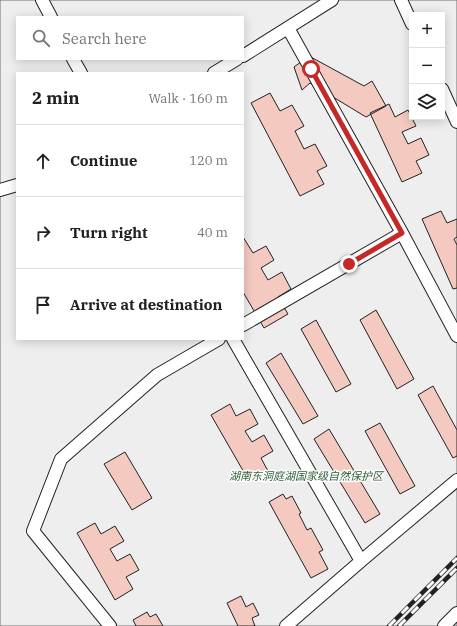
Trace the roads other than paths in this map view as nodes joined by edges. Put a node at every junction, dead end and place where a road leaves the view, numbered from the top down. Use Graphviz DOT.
graph roads {
  1 [pos="42,0"];
  2 [pos="332,0"];
  3 [pos="401,0"];
  4 [pos="50,16"];
  5 [pos="409,17"];
  6 [pos="288,28"];
  7 [pos="244,55"];
  8 [pos="74,60"];
  9 [pos="235,60"];
  10 [pos="80,72"];
  11 [pos="216,72"];
  12 [pos="445,96"];
  13 [pos="457,122"];
  14 [pos="16,185"];
  15 [pos="0,190"];
  16 [pos="402,233"];
  17 [pos="244,324"];
  18 [pos="457,336"];
  19 [pos="217,340"];
  20 [pos="233,340"];
  21 [pos="457,480"];
  22 [pos="362,561"];
  23 [pos="457,614"];
  24 [pos="110,626"];
  25 [pos="286,626"];
  26 [pos="444,626"];
  1 -- 4 [label="street"];
  2 -- 6 [label="street"];
  3 -- 5 [label="street"];
  6 -- 7 [label="street"];
  6 -- 16 [label="street"];
  8 -- 10 [label="street"];
  9 -- 11 [label="street"];
  12 -- 13 [label="street"];
  14 -- 15 [label="street"];
  16 -- 17 [label="street"];
  16 -- 18 [label="street"];
  19 -- 24 [label="street"];
  20 -- 22 [label="street"];
  21 -- 22 [label="street"];
  22 -- 25 [label="street"];
  23 -- 26 [label="street"];
}
